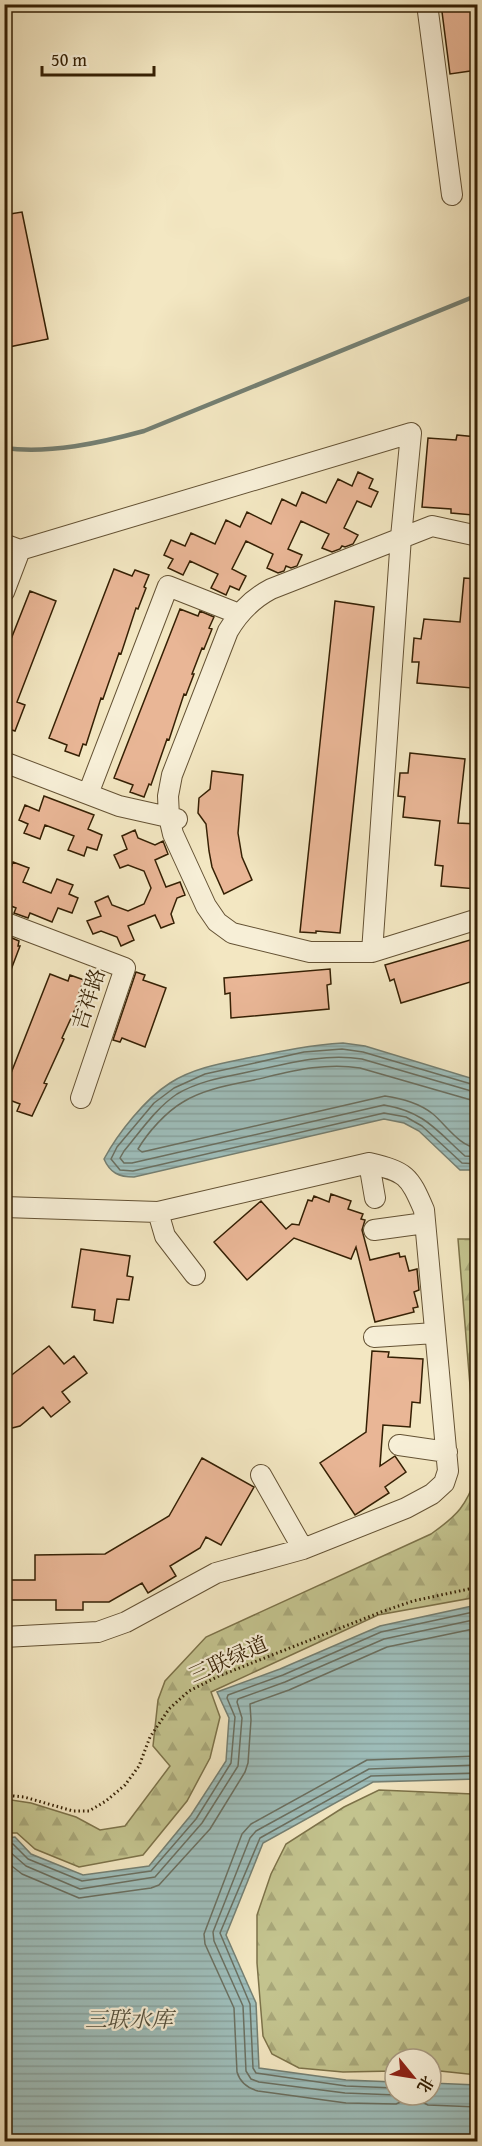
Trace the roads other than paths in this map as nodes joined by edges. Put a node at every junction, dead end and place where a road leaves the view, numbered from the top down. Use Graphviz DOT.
graph roads {
  1 [pos="427,4"];
  2 [pos="452,195"];
  3 [pos="477,536"];
  4 [pos="401,537"];
  5 [pos="12,547"];
  6 [pos="4,592"];
  7 [pos="239,614"];
  8 [pos="4,762"];
  9 [pos="88,794"];
  10 [pos="173,818"];
  11 [pos="477,919"];
  12 [pos="4,922"];
  13 [pos="372,952"];
  14 [pos="81,1098"];
  15 [pos="369,1163"];
  16 [pos="375,1198"];
  17 [pos="4,1207"];
  18 [pos="158,1212"];
  19 [pos="425,1223"];
  20 [pos="375,1230"];
  21 [pos="195,1275"];
  22 [pos="435,1333"];
  23 [pos="374,1337"];
  24 [pos="399,1444"];
  25 [pos="447,1452"];
  26 [pos="261,1475"];
  27 [pos="303,1549"];
  28 [pos="4,1637"];
  1 -- 2 [label="street"];
  3 -- 4 [label="street"];
  4 -- 5 [label="street"];
  4 -- 7 [label="street"];
  4 -- 13 [label="street"];
  5 -- 6 [label="street"];
  7 -- 9 [label="street"];
  7 -- 10 [label="street"];
  8 -- 9 [label="street"];
  9 -- 10 [label="street"];
  10 -- 13 [label="street"];
  11 -- 13 [label="street"];
  12 -- 14 [label="street, 吉祥路"];
  15 -- 16 [label="street"];
  15 -- 18 [label="street"];
  15 -- 19 [label="street"];
  17 -- 18 [label="street"];
  18 -- 21 [label="street"];
  19 -- 20 [label="street"];
  19 -- 22 [label="street"];
  22 -- 23 [label="street"];
  22 -- 25 [label="street"];
  24 -- 25 [label="street"];
  25 -- 27 [label="street"];
  26 -- 27 [label="street"];
  27 -- 28 [label="street"];
}
